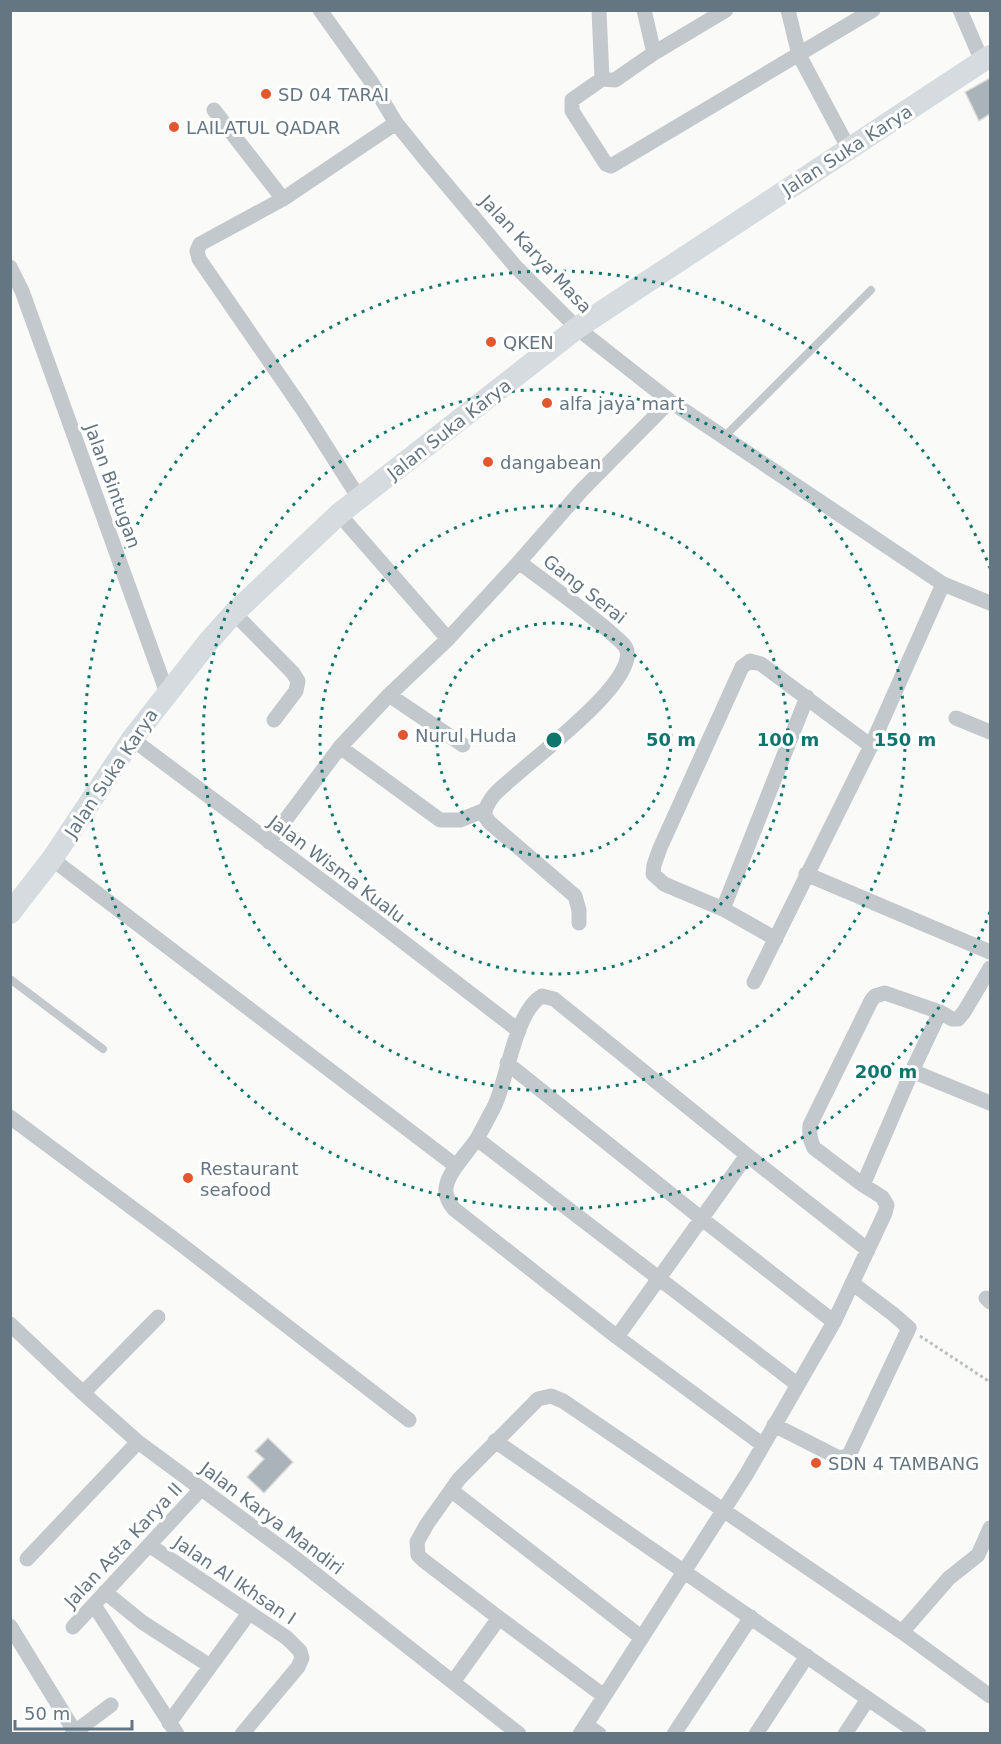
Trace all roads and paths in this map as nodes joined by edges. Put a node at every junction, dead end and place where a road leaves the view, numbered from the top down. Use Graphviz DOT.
graph roads {
  1 [pos="320,10"];
  2 [pos="599,10"];
  3 [pos="644,10"];
  4 [pos="788,10"];
  5 [pos="873,10"];
  6 [pos="960,10"];
  7 [pos="721,12"];
  8 [pos="654,53"];
  9 [pos="798,55"];
  10 [pos="986,58"];
  11 [pos="602,79"];
  12 [pos="214,110"];
  13 [pos="396,123"];
  14 [pos="849,149"];
  15 [pos="283,199"];
  16 [pos="10,267"];
  17 [pos="871,290"];
  18 [pos="577,328"];
  19 [pos="670,401"];
  20 [pos="723,438"];
  21 [pos="359,498"];
  22 [pos="339,514"];
  23 [pos="519,562"];
  24 [pos="943,584"];
  25 [pos="990,603"];
  26 [pos="234,613"];
  27 [pos="448,639"];
  28 [pos="167,693"];
  29 [pos="389,694"];
  30 [pos="807,697"];
  31 [pos="956,718"];
  32 [pos="274,720"];
  33 [pos="990,732"];
  34 [pos="132,739"];
  35 [pos="463,745"];
  36 [pos="871,746"];
  37 [pos="340,747"];
  38 [pos="485,810"];
  39 [pos="269,842"];
  40 [pos="52,859"];
  41 [pos="806,874"];
  42 [pos="723,909"];
  43 [pos="10,913"];
  44 [pos="579,924"];
  45 [pos="776,939"];
  46 [pos="990,952"];
  47 [pos="990,968"];
  48 [pos="10,978"];
  49 [pos="754,982"];
  50 [pos="940,1012"];
  51 [pos="519,1031"];
  52 [pos="103,1049"];
  53 [pos="507,1063"];
  54 [pos="912,1071"];
  55 [pos="990,1103"];
  56 [pos="10,1117"];
  57 [pos="477,1139"];
  58 [pos="747,1155"];
  59 [pos="456,1166"];
  60 [pos="863,1185"];
  61 [pos="702,1219"];
  62 [pos="868,1250"];
  63 [pos="659,1278"];
  64 [pos="852,1283"];
  65 [pos="158,1317"];
  66 [pos="834,1322"];
  67 [pos="10,1324"];
  68 [pos="909,1328"];
  69 [pos="617,1337"];
  70 [pos="990,1382"];
  71 [pos="798,1385"];
  72 [pos="83,1393"];
  73 [pos="409,1420"];
  74 [pos="774,1425"];
  75 [pos="495,1441"];
  76 [pos="138,1442"];
  77 [pos="763,1445"];
  78 [pos="201,1489"];
  79 [pos="452,1491"];
  80 [pos="723,1511"];
  81 [pos="990,1528"];
  82 [pos="149,1545"];
  83 [pos="27,1559"];
  84 [pos="684,1571"];
  85 [pos="105,1592"];
  86 [pos="94,1605"];
  87 [pos="249,1613"];
  88 [pos="751,1617"];
  89 [pos="499,1618"];
  90 [pos="10,1626"];
  91 [pos="73,1627"];
  92 [pos="902,1632"];
  93 [pos="642,1638"];
  94 [pos="807,1656"];
  95 [pos="210,1666"];
  96 [pos="453,1682"];
  97 [pos="604,1695"];
  98 [pos="990,1696"];
  99 [pos="868,1699"];
  100 [pos="111,1705"];
  101 [pos="173,1728"];
  102 [pos="588,1731"];
  103 [pos="73,1733"];
  104 [pos="242,1734"];
  105 [pos="519,1734"];
  106 [pos="674,1734"];
  107 [pos="756,1734"];
  108 [pos="845,1734"];
  109 [pos="919,1734"];
  1 -- 13 [label="street, Jalan Karya Masa"];
  2 -- 11 [label="street"];
  3 -- 8 [label="street"];
  4 -- 9 [label="street"];
  5 -- 9 [label="street"];
  6 -- 10 [label="street"];
  7 -- 8 [label="street"];
  8 -- 11 [label="street"];
  9 -- 11 [label="street"];
  9 -- 14 [label="street"];
  10 -- 14 [label="main road, Jalan Suka Karya"];
  12 -- 15 [label="street"];
  13 -- 15 [label="street"];
  13 -- 18 [label="street, Jalan Karya Masa"];
  14 -- 18 [label="main road, Jalan Suka Karya"];
  15 -- 21 [label="street"];
  16 -- 28 [label="street, Jalan Bintugan"];
  17 -- 20 [label="lane"];
  18 -- 19 [label="street, Jalan Karya Masa"];
  18 -- 21 [label="main road, Jalan Suka Karya"];
  19 -- 20 [label="street, Jalan Karya Masa"];
  19 -- 23 [label="street, Gang Serai"];
  20 -- 24 [label="street, Jalan Karya Masa"];
  21 -- 22 [label="main road, Jalan Suka Karya"];
  22 -- 26 [label="main road, Jalan Suka Karya"];
  22 -- 27 [label="street"];
  23 -- 27 [label="street"];
  23 -- 38 [label="street, Gang Serai"];
  24 -- 25 [label="street, Jalan Karya Masa"];
  24 -- 36 [label="street"];
  26 -- 28 [label="main road, Jalan Suka Karya"];
  26 -- 32 [label="street"];
  27 -- 29 [label="street"];
  28 -- 34 [label="main road, Jalan Suka Karya"];
  29 -- 35 [label="street"];
  29 -- 37 [label="street"];
  30 -- 36 [label="street"];
  30 -- 42 [label="street"];
  30 -- 42 [label="street"];
  31 -- 33 [label="street"];
  34 -- 39 [label="street, Jalan Wisma Kualu"];
  34 -- 40 [label="main road, Jalan Suka Karya"];
  36 -- 41 [label="street"];
  37 -- 38 [label="street"];
  37 -- 39 [label="street"];
  38 -- 44 [label="street"];
  39 -- 51 [label="street, Jalan Wisma Kualu"];
  40 -- 43 [label="main road, Jalan Suka Karya"];
  40 -- 59 [label="street"];
  41 -- 45 [label="street"];
  41 -- 46 [label="street"];
  42 -- 45 [label="street"];
  45 -- 49 [label="street"];
  47 -- 50 [label="street"];
  48 -- 52 [label="lane"];
  50 -- 54 [label="street"];
  50 -- 60 [label="street"];
  51 -- 53 [label="street"];
  51 -- 58 [label="street"];
  53 -- 57 [label="street"];
  53 -- 61 [label="street"];
  54 -- 55 [label="street"];
  54 -- 60 [label="street"];
  56 -- 73 [label="street"];
  57 -- 59 [label="street"];
  57 -- 63 [label="street"];
  58 -- 61 [label="street"];
  58 -- 62 [label="street"];
  59 -- 69 [label="street"];
  60 -- 62 [label="street"];
  61 -- 63 [label="street"];
  61 -- 66 [label="street"];
  62 -- 64 [label="street"];
  63 -- 69 [label="street"];
  63 -- 71 [label="street"];
  64 -- 66 [label="street"];
  64 -- 68 [label="street"];
  65 -- 72 [label="street"];
  66 -- 71 [label="street"];
  67 -- 72 [label="street, Jalan Karya Mandiri"];
  68 -- 70 [label="path"];
  68 -- 74 [label="street"];
  69 -- 77 [label="street"];
  71 -- 74 [label="street"];
  72 -- 76 [label="street, Jalan Karya Mandiri"];
  74 -- 77 [label="street"];
  75 -- 79 [label="street"];
  75 -- 80 [label="street"];
  75 -- 84 [label="street"];
  76 -- 78 [label="street, Jalan Karya Mandiri"];
  76 -- 83 [label="street"];
  77 -- 80 [label="street"];
  78 -- 82 [label="street, Jalan Asta Karya II"];
  78 -- 96 [label="street, Jalan Karya Mandiri"];
  79 -- 89 [label="street"];
  79 -- 93 [label="street"];
  80 -- 84 [label="street"];
  80 -- 92 [label="street"];
  81 -- 92 [label="street"];
  82 -- 85 [label="street, Jalan Asta Karya II"];
  82 -- 87 [label="street, Jalan Al Ikhsan I"];
  84 -- 88 [label="street"];
  84 -- 93 [label="street"];
  85 -- 86 [label="street, Jalan Asta Karya II"];
  85 -- 95 [label="street"];
  86 -- 91 [label="street, Jalan Asta Karya II"];
  86 -- 101 [label="street"];
  87 -- 95 [label="street"];
  87 -- 104 [label="street, Jalan Al Ikhsan I"];
  88 -- 94 [label="street"];
  88 -- 106 [label="street"];
  89 -- 96 [label="street"];
  89 -- 97 [label="street"];
  90 -- 103 [label="street"];
  92 -- 98 [label="street"];
  93 -- 97 [label="street"];
  94 -- 99 [label="street"];
  94 -- 107 [label="street"];
  95 -- 101 [label="street"];
  96 -- 105 [label="street, Jalan Karya Mandiri"];
  97 -- 102 [label="street"];
  99 -- 108 [label="street"];
  99 -- 109 [label="street"];
  100 -- 103 [label="street"];
}
